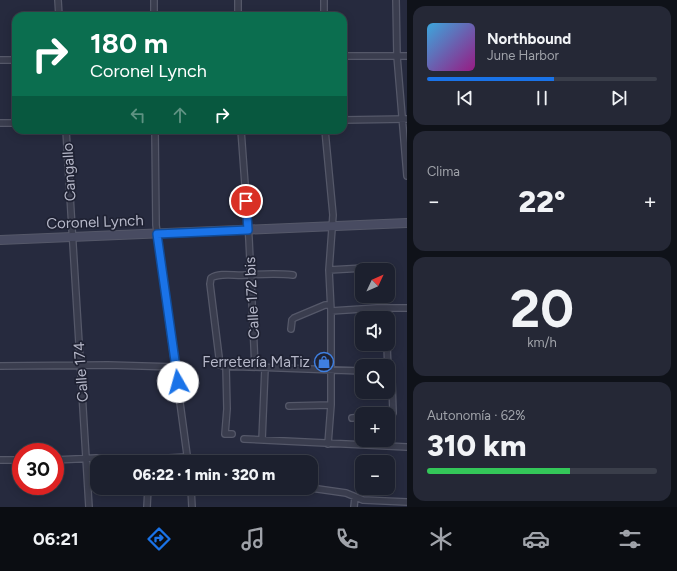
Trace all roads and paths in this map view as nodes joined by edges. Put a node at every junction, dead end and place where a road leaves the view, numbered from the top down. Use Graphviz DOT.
graph roads {
  1 [pos="58,0"];
  2 [pos="154,0"];
  3 [pos="238,0"];
  4 [pos="324,0"];
  5 [pos="396,0"];
  6 [pos="59,12"];
  7 [pos="154,12"];
  8 [pos="238,12"];
  9 [pos="324,12"];
  10 [pos="347,56"];
  11 [pos="397,56"];
  12 [pos="407,56"];
  13 [pos="0,60"];
  14 [pos="12,60"];
  15 [pos="405,119"];
  16 [pos="347,120"];
  17 [pos="12,123"];
  18 [pos="0,124"];
  19 [pos="66,134"];
  20 [pos="155,134"];
  21 [pos="241,134"];
  22 [pos="325,134"];
  23 [pos="407,176"];
  24 [pos="407,223"];
  25 [pos="332,227"];
  26 [pos="248,230"];
  27 [pos="157,234"];
  28 [pos="72,238"];
  29 [pos="0,240"];
  30 [pos="355,269"];
  31 [pos="329,270"];
  32 [pos="250,274"];
  33 [pos="293,275"];
  34 [pos="330,305"];
  35 [pos="407,308"];
  36 [pos="386,309"];
  37 [pos="331,312"];
  38 [pos="291,329"];
  39 [pos="81,365"];
  40 [pos="223,365"];
  41 [pos="0,366"];
  42 [pos="176,367"];
  43 [pos="255,367"];
  44 [pos="265,368"];
  45 [pos="331,369"];
  46 [pos="355,371"];
  47 [pos="331,405"];
  48 [pos="289,406"];
  49 [pos="352,418"];
  50 [pos="355,418"];
  51 [pos="232,434"];
  52 [pos="244,439"];
  53 [pos="262,440"];
  54 [pos="328,444"];
  55 [pos="355,444"];
  56 [pos="395,445"];
  57 [pos="407,447"];
  58 [pos="187,455"];
  59 [pos="86,459"];
  60 [pos="90,459"];
  61 [pos="0,460"];
  62 [pos="12,460"];
  63 [pos="64,460"];
  64 [pos="318,489"];
  65 [pos="148,495"];
  66 [pos="191,495"];
  67 [pos="355,497"];
  68 [pos="407,502"];
  69 [pos="89,507"];
  70 [pos="147,507"];
  71 [pos="192,507"];
  72 [pos="354,507"];
  1 -- 6 [label="street"];
  2 -- 7 [label="street"];
  3 -- 8 [label="street"];
  4 -- 9 [label="street"];
  5 -- 11 [label="street"];
  10 -- 11 [label="street"];
  11 -- 12 [label="street"];
  11 -- 15 [label="street"];
  13 -- 14 [label="street"];
  15 -- 16 [label="street"];
  15 -- 23 [label="street"];
  17 -- 18 [label="street"];
  19 -- 28 [label="street, Cangallo"];
  20 -- 27 [label="street"];
  21 -- 26 [label="street, Calle 172 bis"];
  22 -- 25 [label="street"];
  24 -- 25 [label="main road, Coronel Lynch"];
  25 -- 26 [label="main road, Coronel Lynch"];
  25 -- 31 [label="street"];
  26 -- 27 [label="main road, Coronel Lynch"];
  26 -- 32 [label="street, Calle 172 bis"];
  27 -- 28 [label="main road, Coronel Lynch"];
  27 -- 42 [label="street"];
  28 -- 29 [label="main road, Coronel Lynch"];
  28 -- 39 [label="street, Calle 174"];
  30 -- 31 [label="street"];
  31 -- 34 [label="street"];
  32 -- 33 [label="street"];
  32 -- 40 [label="street"];
  32 -- 43 [label="street, Calle 172 bis"];
  34 -- 37 [label="street"];
  34 -- 38 [label="street"];
  35 -- 36 [label="street"];
  36 -- 37 [label="street"];
  37 -- 45 [label="street"];
  39 -- 41 [label="street"];
  39 -- 42 [label="street"];
  39 -- 59 [label="street, Calle 174"];
  40 -- 43 [label="street"];
  40 -- 51 [label="street"];
  42 -- 58 [label="street"];
  43 -- 44 [label="street"];
  44 -- 45 [label="street"];
  44 -- 53 [label="street"];
  45 -- 46 [label="street"];
  45 -- 47 [label="street"];
  47 -- 48 [label="street"];
  47 -- 54 [label="street"];
  49 -- 50 [label="street"];
  52 -- 53 [label="street"];
  53 -- 54 [label="street"];
  54 -- 55 [label="street"];
  56 -- 57 [label="street"];
  59 -- 60 [label="street"];
  59 -- 63 [label="street"];
  59 -- 69 [label="street, Calle 174"];
  61 -- 62 [label="street"];
  64 -- 67 [label="street"];
  65 -- 70 [label="street"];
  66 -- 71 [label="street"];
  67 -- 68 [label="street"];
  67 -- 72 [label="street"];
}
